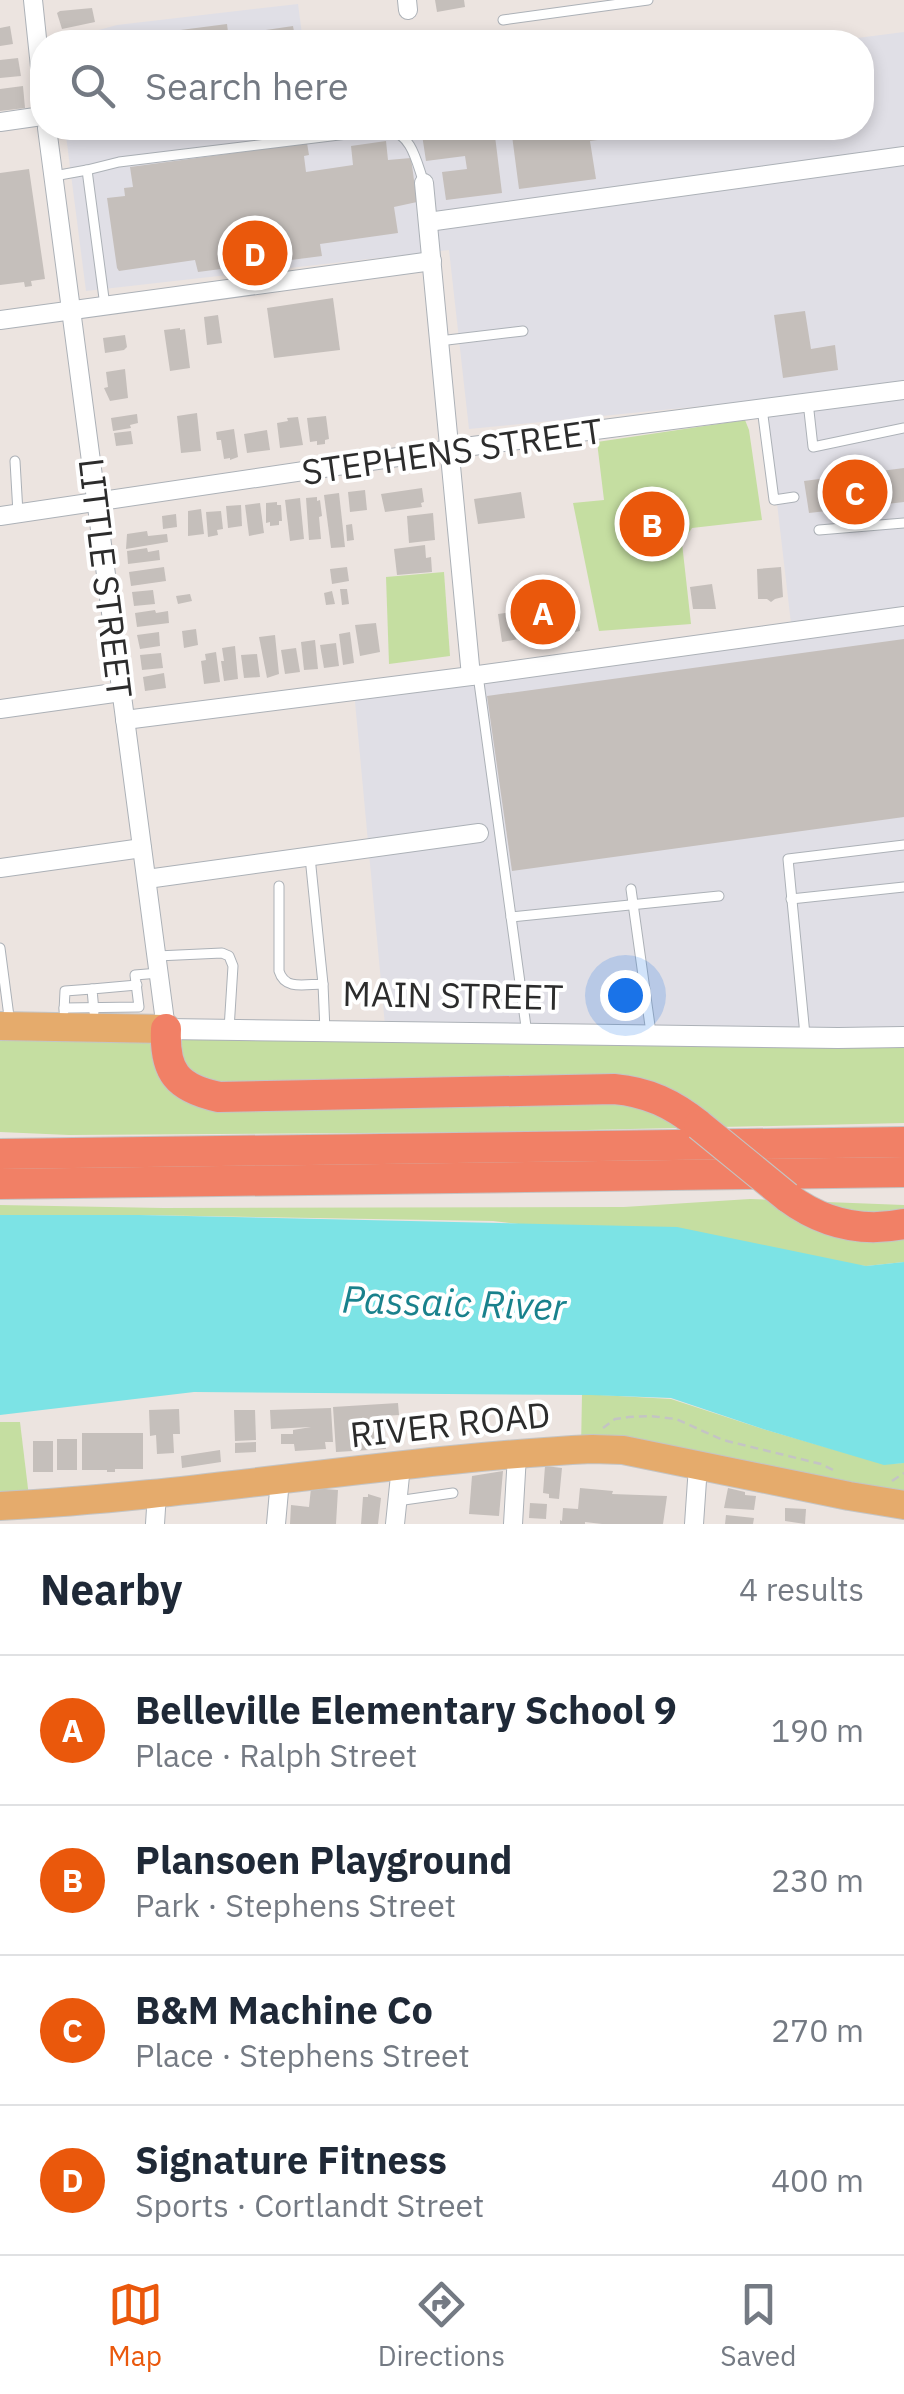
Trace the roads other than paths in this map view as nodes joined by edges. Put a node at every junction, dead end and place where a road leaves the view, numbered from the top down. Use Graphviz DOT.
graph roads {
  1 [pos="33,0"];
  2 [pos="541,0"];
  3 [pos="648,0"];
  4 [pos="592,4"];
  5 [pos="542,14"];
  6 [pos="503,20"];
  7 [pos="36,30"];
  8 [pos="30,118"];
  9 [pos="0,122"];
  10 [pos="49,140"];
  11 [pos="298,140"];
  12 [pos="406,140"];
  13 [pos="904,156"];
  14 [pos="88,170"];
  15 [pos="54,176"];
  16 [pos="424,183"];
  17 [pos="428,222"];
  18 [pos="432,261"];
  19 [pos="105,306"];
  20 [pos="71,311"];
  21 [pos="0,320"];
  22 [pos="523,331"];
  23 [pos="439,340"];
  24 [pos="904,390"];
  25 [pos="808,402"];
  26 [pos="762,408"];
  27 [pos="904,428"];
  28 [pos="450,450"];
  29 [pos="14,462"];
  30 [pos="794,497"];
  31 [pos="96,501"];
  32 [pos="9,514"];
  33 [pos="904,522"];
  34 [pos="820,530"];
  35 [pos="904,616"];
  36 [pos="475,676"];
  37 [pos="121,692"];
  38 [pos="0,709"];
  39 [pos="124,720"];
  40 [pos="478,833"];
  41 [pos="904,845"];
  42 [pos="142,848"];
  43 [pos="310,864"];
  44 [pos="0,868"];
  45 [pos="147,879"];
  46 [pos="279,886"];
  47 [pos="904,887"];
  48 [pos="632,889"];
  49 [pos="719,896"];
  50 [pos="792,900"];
  51 [pos="634,906"];
  52 [pos="512,917"];
  53 [pos="0,948"];
  54 [pos="158,964"];
  55 [pos="2,972"];
  56 [pos="323,984"];
  57 [pos="136,985"];
  58 [pos="92,989"];
  59 [pos="149,1013"];
  60 [pos="64,1018"];
  61 [pos="94,1018"];
  62 [pos="5,1026"];
  63 [pos="229,1030"];
  64 [pos="324,1031"];
  65 [pos="527,1034"];
  66 [pos="651,1036"];
  67 [pos="904,1037"];
  68 [pos="806,1038"];
  69 [pos="904,1142"];
  70 [pos="0,1150"];
  71 [pos="904,1172"];
  72 [pos="0,1184"];
  73 [pos="904,1224"];
  74 [pos="517,1455"];
  75 [pos="401,1466"];
  76 [pos="698,1466"];
  77 [pos="280,1480"];
  78 [pos="158,1493"];
  79 [pos="453,1494"];
  80 [pos="398,1501"];
  81 [pos="904,1505"];
  82 [pos="0,1506"];
  83 [pos="155,1524"];
  84 [pos="276,1524"];
  85 [pos="396,1524"];
  86 [pos="513,1524"];
  87 [pos="694,1524"];
  1 -- 7 [label="street"];
  2 -- 5 [label="lane"];
  3 -- 4 [label="lane"];
  4 -- 5 [label="lane"];
  5 -- 6 [label="lane"];
  8 -- 9 [label="street"];
  10 -- 15 [label="street, LITTLE STREET"];
  11 -- 14 [label="lane"];
  12 -- 16 [label="lane"];
  13 -- 17 [label="street"];
  14 -- 15 [label="lane"];
  14 -- 19 [label="lane"];
  15 -- 20 [label="street, LITTLE STREET"];
  16 -- 17 [label="street"];
  17 -- 18 [label="street"];
  18 -- 19 [label="street"];
  18 -- 23 [label="street"];
  19 -- 20 [label="street"];
  20 -- 21 [label="street"];
  20 -- 31 [label="street, LITTLE STREET"];
  22 -- 23 [label="lane"];
  23 -- 28 [label="street"];
  24 -- 25 [label="street, STEPHENS STREET"];
  25 -- 26 [label="street, STEPHENS STREET"];
  25 -- 27 [label="lane"];
  26 -- 28 [label="street, STEPHENS STREET"];
  26 -- 30 [label="lane"];
  28 -- 31 [label="street, STEPHENS STREET"];
  28 -- 36 [label="street"];
  29 -- 32 [label="lane"];
  31 -- 32 [label="street, STEPHENS STREET"];
  31 -- 37 [label="street, LITTLE STREET"];
  33 -- 34 [label="lane"];
  35 -- 36 [label="street"];
  36 -- 39 [label="street"];
  36 -- 52 [label="lane"];
  37 -- 38 [label="street"];
  37 -- 39 [label="street, LITTLE STREET"];
  39 -- 42 [label="street, LITTLE STREET"];
  40 -- 43 [label="street"];
  41 -- 50 [label="lane"];
  42 -- 44 [label="street"];
  42 -- 45 [label="street, LITTLE STREET"];
  43 -- 45 [label="street"];
  43 -- 56 [label="lane"];
  45 -- 54 [label="street, LITTLE STREET"];
  46 -- 56 [label="lane"];
  47 -- 50 [label="lane"];
  48 -- 51 [label="lane"];
  49 -- 51 [label="lane"];
  50 -- 68 [label="lane"];
  51 -- 52 [label="lane"];
  51 -- 66 [label="lane"];
  52 -- 65 [label="lane"];
  53 -- 55 [label="lane"];
  54 -- 57 [label="lane"];
  54 -- 59 [label="street, LITTLE STREET"];
  54 -- 63 [label="lane"];
  55 -- 62 [label="lane"];
  56 -- 64 [label="lane"];
  57 -- 58 [label="lane"];
  57 -- 59 [label="lane"];
  58 -- 60 [label="lane"];
  58 -- 61 [label="lane"];
  59 -- 61 [label="main road, MAIN STREET"];
  59 -- 63 [label="street, MAIN STREET"];
  59 -- 73 [label="highway, bridge"];
  60 -- 61 [label="main road, MAIN STREET"];
  60 -- 62 [label="main road, MAIN STREET"];
  63 -- 64 [label="street, MAIN STREET"];
  64 -- 65 [label="street, MAIN STREET"];
  65 -- 66 [label="street, MAIN STREET"];
  66 -- 68 [label="street, MAIN STREET"];
  67 -- 68 [label="street, MAIN STREET"];
  69 -- 70 [label="highway"];
  71 -- 72 [label="highway"];
  74 -- 75 [label="main road, RIVER ROAD"];
  74 -- 76 [label="main road, RIVER ROAD"];
  74 -- 86 [label="street"];
  75 -- 77 [label="main road, RIVER ROAD"];
  75 -- 80 [label="street"];
  76 -- 81 [label="main road, RIVER ROAD"];
  76 -- 87 [label="street"];
  77 -- 78 [label="main road, RIVER ROAD"];
  77 -- 84 [label="street"];
  78 -- 82 [label="main road, RIVER ROAD"];
  78 -- 83 [label="street"];
  79 -- 80 [label="lane"];
  80 -- 85 [label="street"];
}
